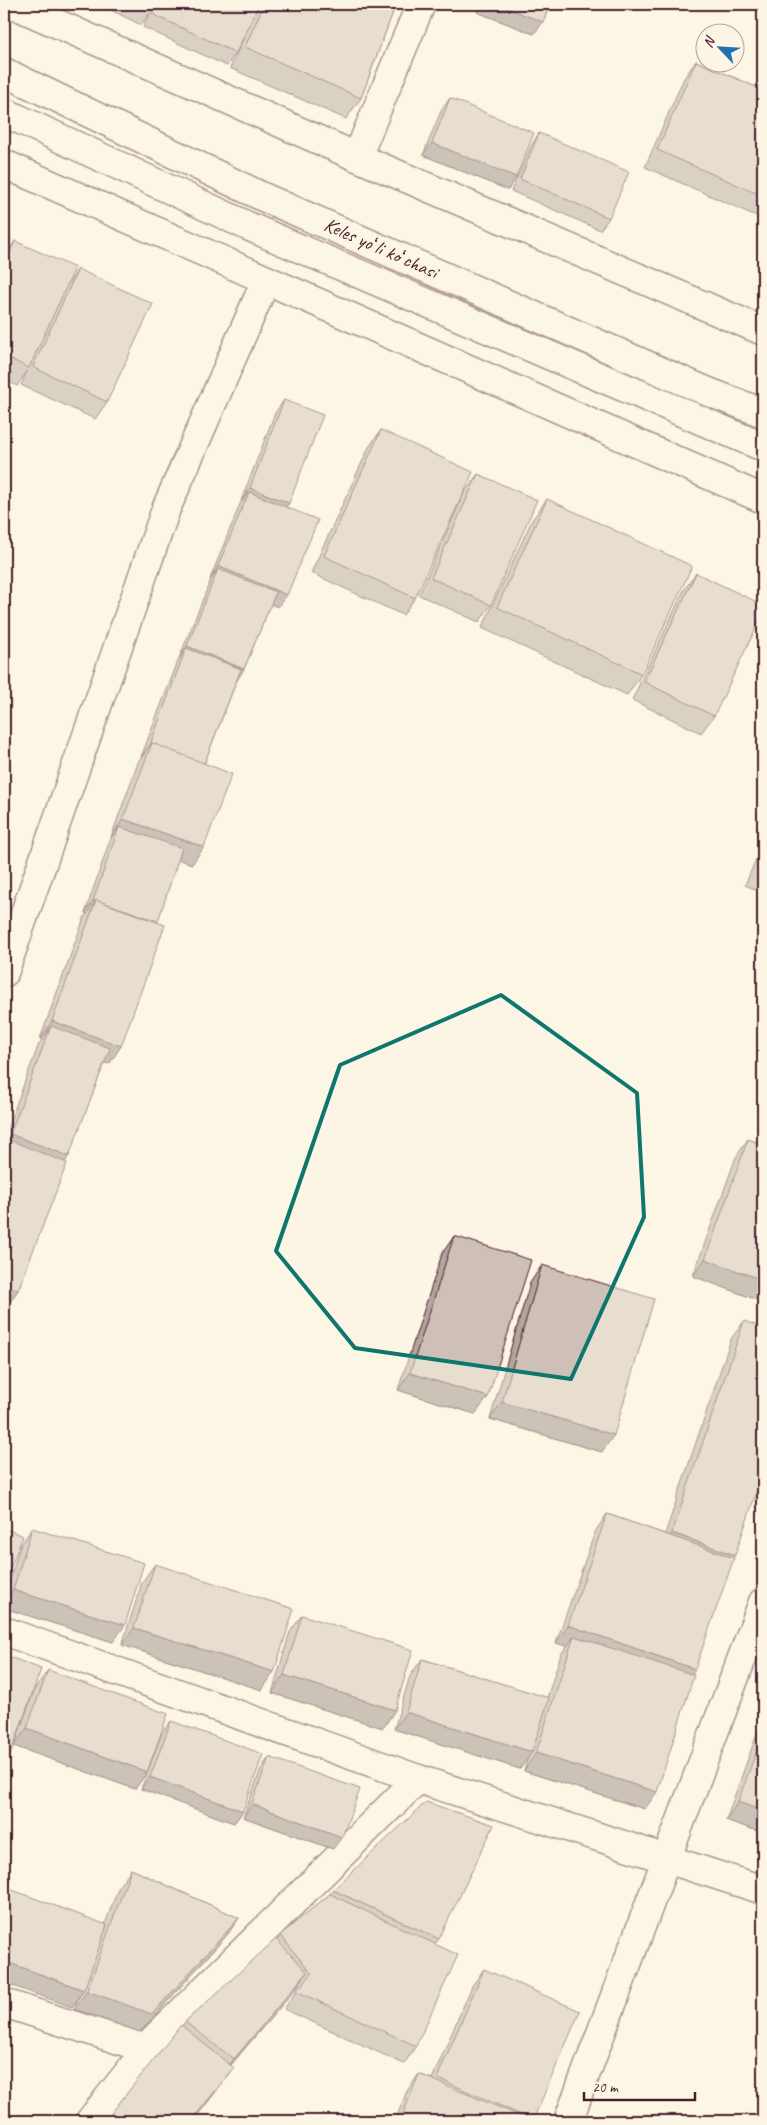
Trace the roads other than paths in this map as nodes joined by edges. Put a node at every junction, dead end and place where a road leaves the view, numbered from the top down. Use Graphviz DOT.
graph roads {
  1 [pos="12,4"];
  2 [pos="421,4"];
  3 [pos="4,72"];
  4 [pos="4,112"];
  5 [pos="357,157"];
  6 [pos="4,164"];
  7 [pos="266,280"];
  8 [pos="763,332"];
  9 [pos="763,414"];
  10 [pos="763,447"];
  11 [pos="763,499"];
  12 [pos="4,973"];
  13 [pos="763,1602"];
  14 [pos="4,1631"];
  15 [pos="418,1779"];
  16 [pos="667,1859"];
  17 [pos="763,1890"];
  18 [pos="4,2003"];
  19 [pos="147,2049"];
  20 [pos="90,2121"];
  21 [pos="568,2121"];
  1 -- 5 [label="main road"];
  2 -- 5 [label="main road"];
  3 -- 9 [label="main road, Keles yoʻli koʻchasi"];
  4 -- 10 [label="main road, Keles yoʻli koʻchasi"];
  5 -- 8 [label="main road"];
  6 -- 7 [label="main road"];
  7 -- 11 [label="main road"];
  7 -- 12 [label="main road"];
  13 -- 16 [label="main road"];
  14 -- 15 [label="main road"];
  15 -- 16 [label="main road"];
  15 -- 19 [label="main road"];
  16 -- 17 [label="main road"];
  16 -- 21 [label="main road"];
  18 -- 19 [label="main road"];
  19 -- 20 [label="main road"];
}
